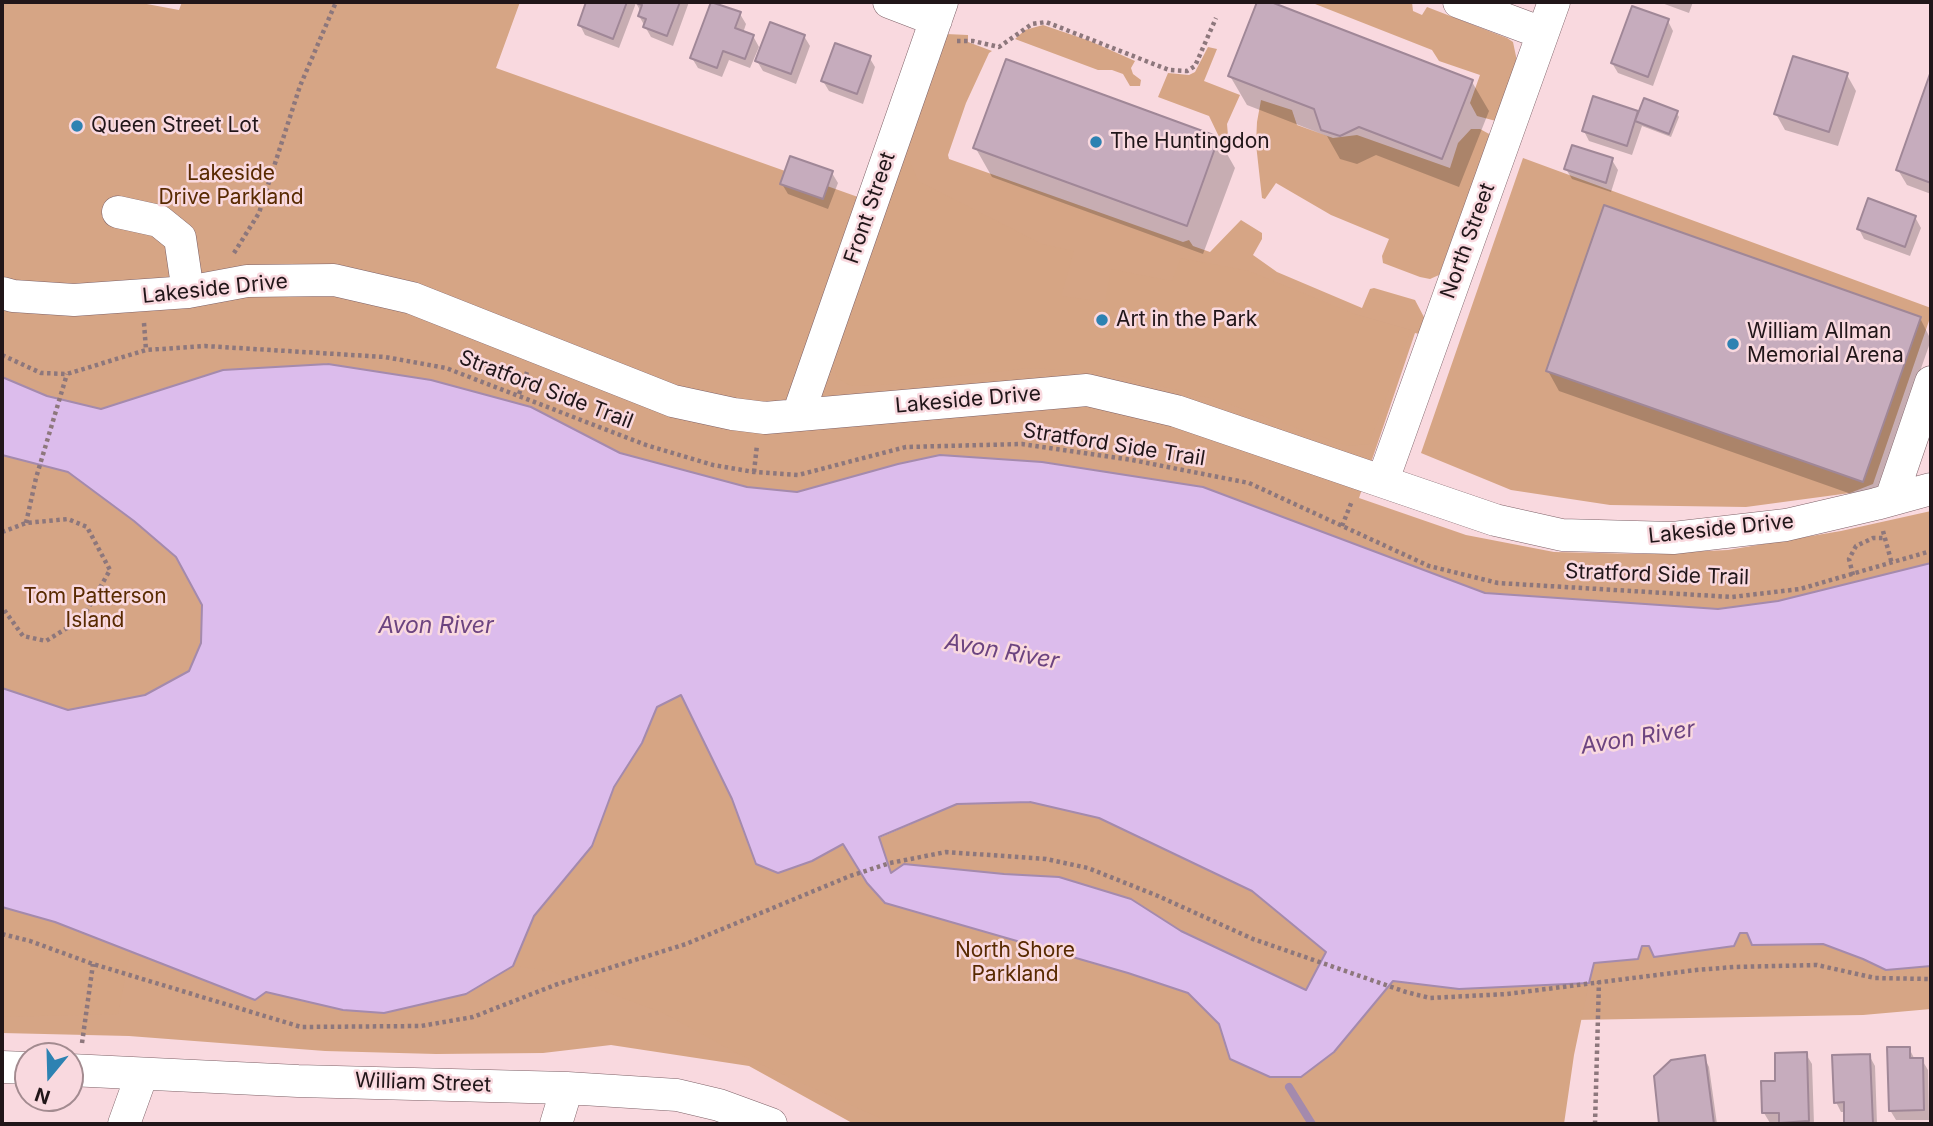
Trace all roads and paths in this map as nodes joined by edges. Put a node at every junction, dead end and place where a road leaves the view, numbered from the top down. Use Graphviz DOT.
graph roads {
  1 [pos="336,2"];
  2 [pos="889,2"];
  3 [pos="1459,2"];
  4 [pos="1554,2"];
  5 [pos="1216,18"];
  6 [pos="935,21"];
  7 [pos="1542,33"];
  8 [pos="118,212"];
  9 [pos="201,290"];
  10 [pos="2,293"];
  11 [pos="2,355"];
  12 [pos="67,374"];
  13 [pos="1931,382"];
  14 [pos="798,415"];
  15 [pos="1383,480"];
  16 [pos="1931,489"];
  17 [pos="1891,499"];
  18 [pos="26,523"];
  19 [pos="2,532"];
  20 [pos="1885,538"];
  21 [pos="1931,551"];
  22 [pos="1853,575"];
  23 [pos="2,607"];
  24 [pos="2,934"];
  25 [pos="93,964"];
  26 [pos="1931,979"];
  27 [pos="1599,981"];
  28 [pos="82,1042"];
  29 [pos="84,1071"];
  30 [pos="142,1074"];
  31 [pos="567,1088"];
  32 [pos="124,1124"];
  33 [pos="556,1124"];
  34 [pos="771,1124"];
  35 [pos="1595,1124"];
  1 -- 9 [label="path"];
  2 -- 6 [label="street"];
  3 -- 7 [label="street"];
  4 -- 7 [label="street, North Street"];
  5 -- 6 [label="path"];
  6 -- 14 [label="street, Front Street"];
  7 -- 15 [label="street, North Street"];
  8 -- 9 [label="street"];
  9 -- 10 [label="street, Lakeside Drive"];
  9 -- 14 [label="street, Lakeside Drive"];
  11 -- 12 [label="path, Stratford Side Trail"];
  12 -- 18 [label="path"];
  12 -- 22 [label="path, Stratford Side Trail"];
  13 -- 17 [label="street"];
  14 -- 15 [label="street, Lakeside Drive"];
  15 -- 17 [label="street, Lakeside Drive"];
  16 -- 17 [label="street, Lakeside Drive"];
  18 -- 19 [label="path"];
  18 -- 23 [label="path"];
  20 -- 22 [label="path"];
  21 -- 22 [label="path, Stratford Side Trail"];
  24 -- 25 [label="path"];
  25 -- 27 [label="path"];
  25 -- 28 [label="path"];
  26 -- 27 [label="path"];
  27 -- 35 [label="path"];
  29 -- 30 [label="street, William Street"];
  30 -- 31 [label="street, William Street"];
  30 -- 32 [label="street"];
  31 -- 33 [label="street"];
  31 -- 34 [label="street, William Street"];
}
